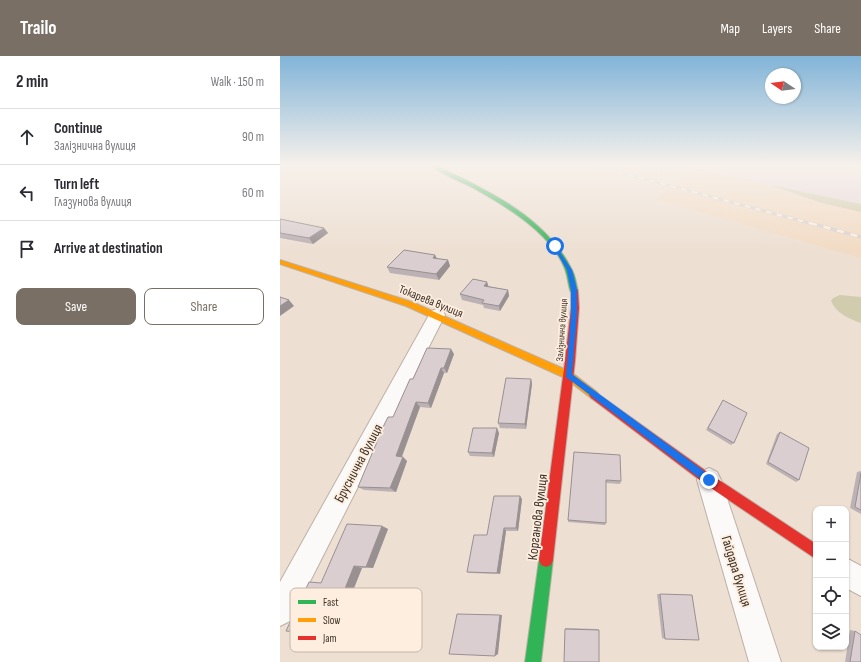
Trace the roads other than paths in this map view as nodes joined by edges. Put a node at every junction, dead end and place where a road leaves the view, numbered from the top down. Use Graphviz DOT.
graph roads {
  1 [pos="487,194"];
  2 [pos="280,262"];
  3 [pos="437,315"];
  4 [pos="568,375"];
  5 [pos="709,480"];
  6 [pos="813,550"];
  7 [pos="849,574"];
  8 [pos="861,582"];
  9 [pos="292,588"];
  10 [pos="290,592"];
  11 [pos="280,611"];
  12 [pos="533,662"];
  13 [pos="765,662"];
  1 -- 4 [label="main road, Залізнична вулиця"];
  2 -- 3 [label="main road, Токарева вулиця"];
  3 -- 4 [label="main road, Токарева вулиця"];
  3 -- 9 [label="street, Бруснична вулиця"];
  4 -- 5 [label="main road, Токарева вулиця"];
  4 -- 12 [label="main road, Корганова вулиця"];
  5 -- 6 [label="main road, Токарева вулиця"];
  5 -- 13 [label="street, Гайдара вулиця"];
  7 -- 8 [label="street"];
  10 -- 11 [label="street, Бруснична вулиця"];
}
